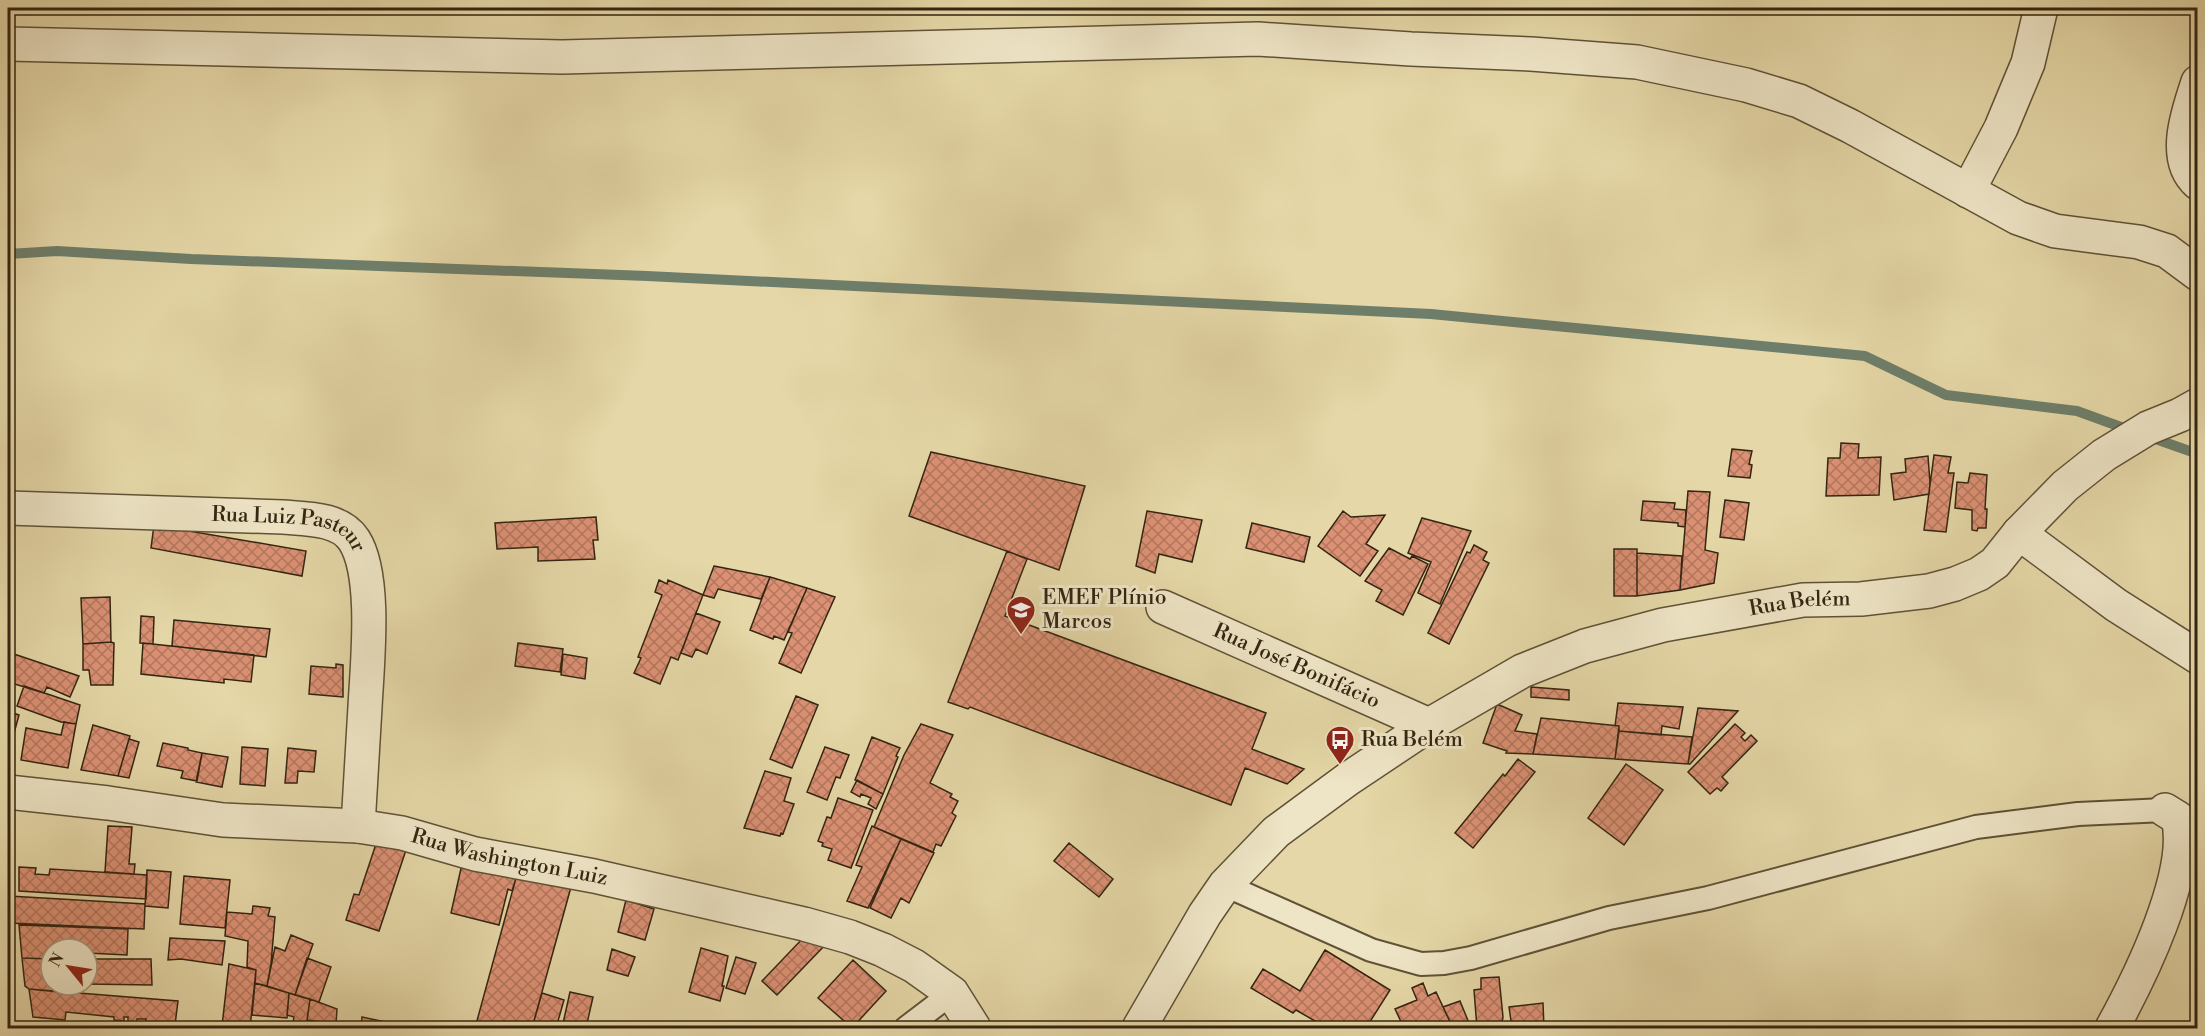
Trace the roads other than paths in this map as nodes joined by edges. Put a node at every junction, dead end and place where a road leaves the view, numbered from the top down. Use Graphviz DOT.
graph roads {
  1 [pos="2041,8"];
  2 [pos="8,44"];
  3 [pos="2198,82"];
  4 [pos="2198,183"];
  5 [pos="1968,191"];
  6 [pos="2198,274"];
  7 [pos="2198,405"];
  8 [pos="8,508"];
  9 [pos="2019,533"];
  10 [pos="1163,607"];
  11 [pos="2198,657"];
  12 [pos="1429,725"];
  13 [pos="8,792"];
  14 [pos="2165,810"];
  15 [pos="358,826"];
  16 [pos="1225,885"];
  17 [pos="952,993"];
  18 [pos="906,1029"];
  19 [pos="974,1029"];
  20 [pos="1139,1029"];
  21 [pos="2112,1029"];
  1 -- 5 [label="street"];
  2 -- 5 [label="street"];
  3 -- 4 [label="street"];
  5 -- 6 [label="street"];
  7 -- 9 [label="street, Rua Belém"];
  8 -- 15 [label="street, Rua Luiz Pasteur"];
  9 -- 11 [label="street"];
  9 -- 12 [label="street, Rua Belém"];
  10 -- 12 [label="street, Rua José Bonifácio"];
  12 -- 16 [label="street, Rua Belém"];
  13 -- 15 [label="street, Rua Washington Luiz"];
  14 -- 16 [label="lane"];
  14 -- 21 [label="street"];
  15 -- 17 [label="street, Rua Washington Luiz"];
  16 -- 20 [label="street, Rua Belém"];
  17 -- 18 [label="lane"];
  17 -- 19 [label="street, Rua Washington Luiz"];
}
